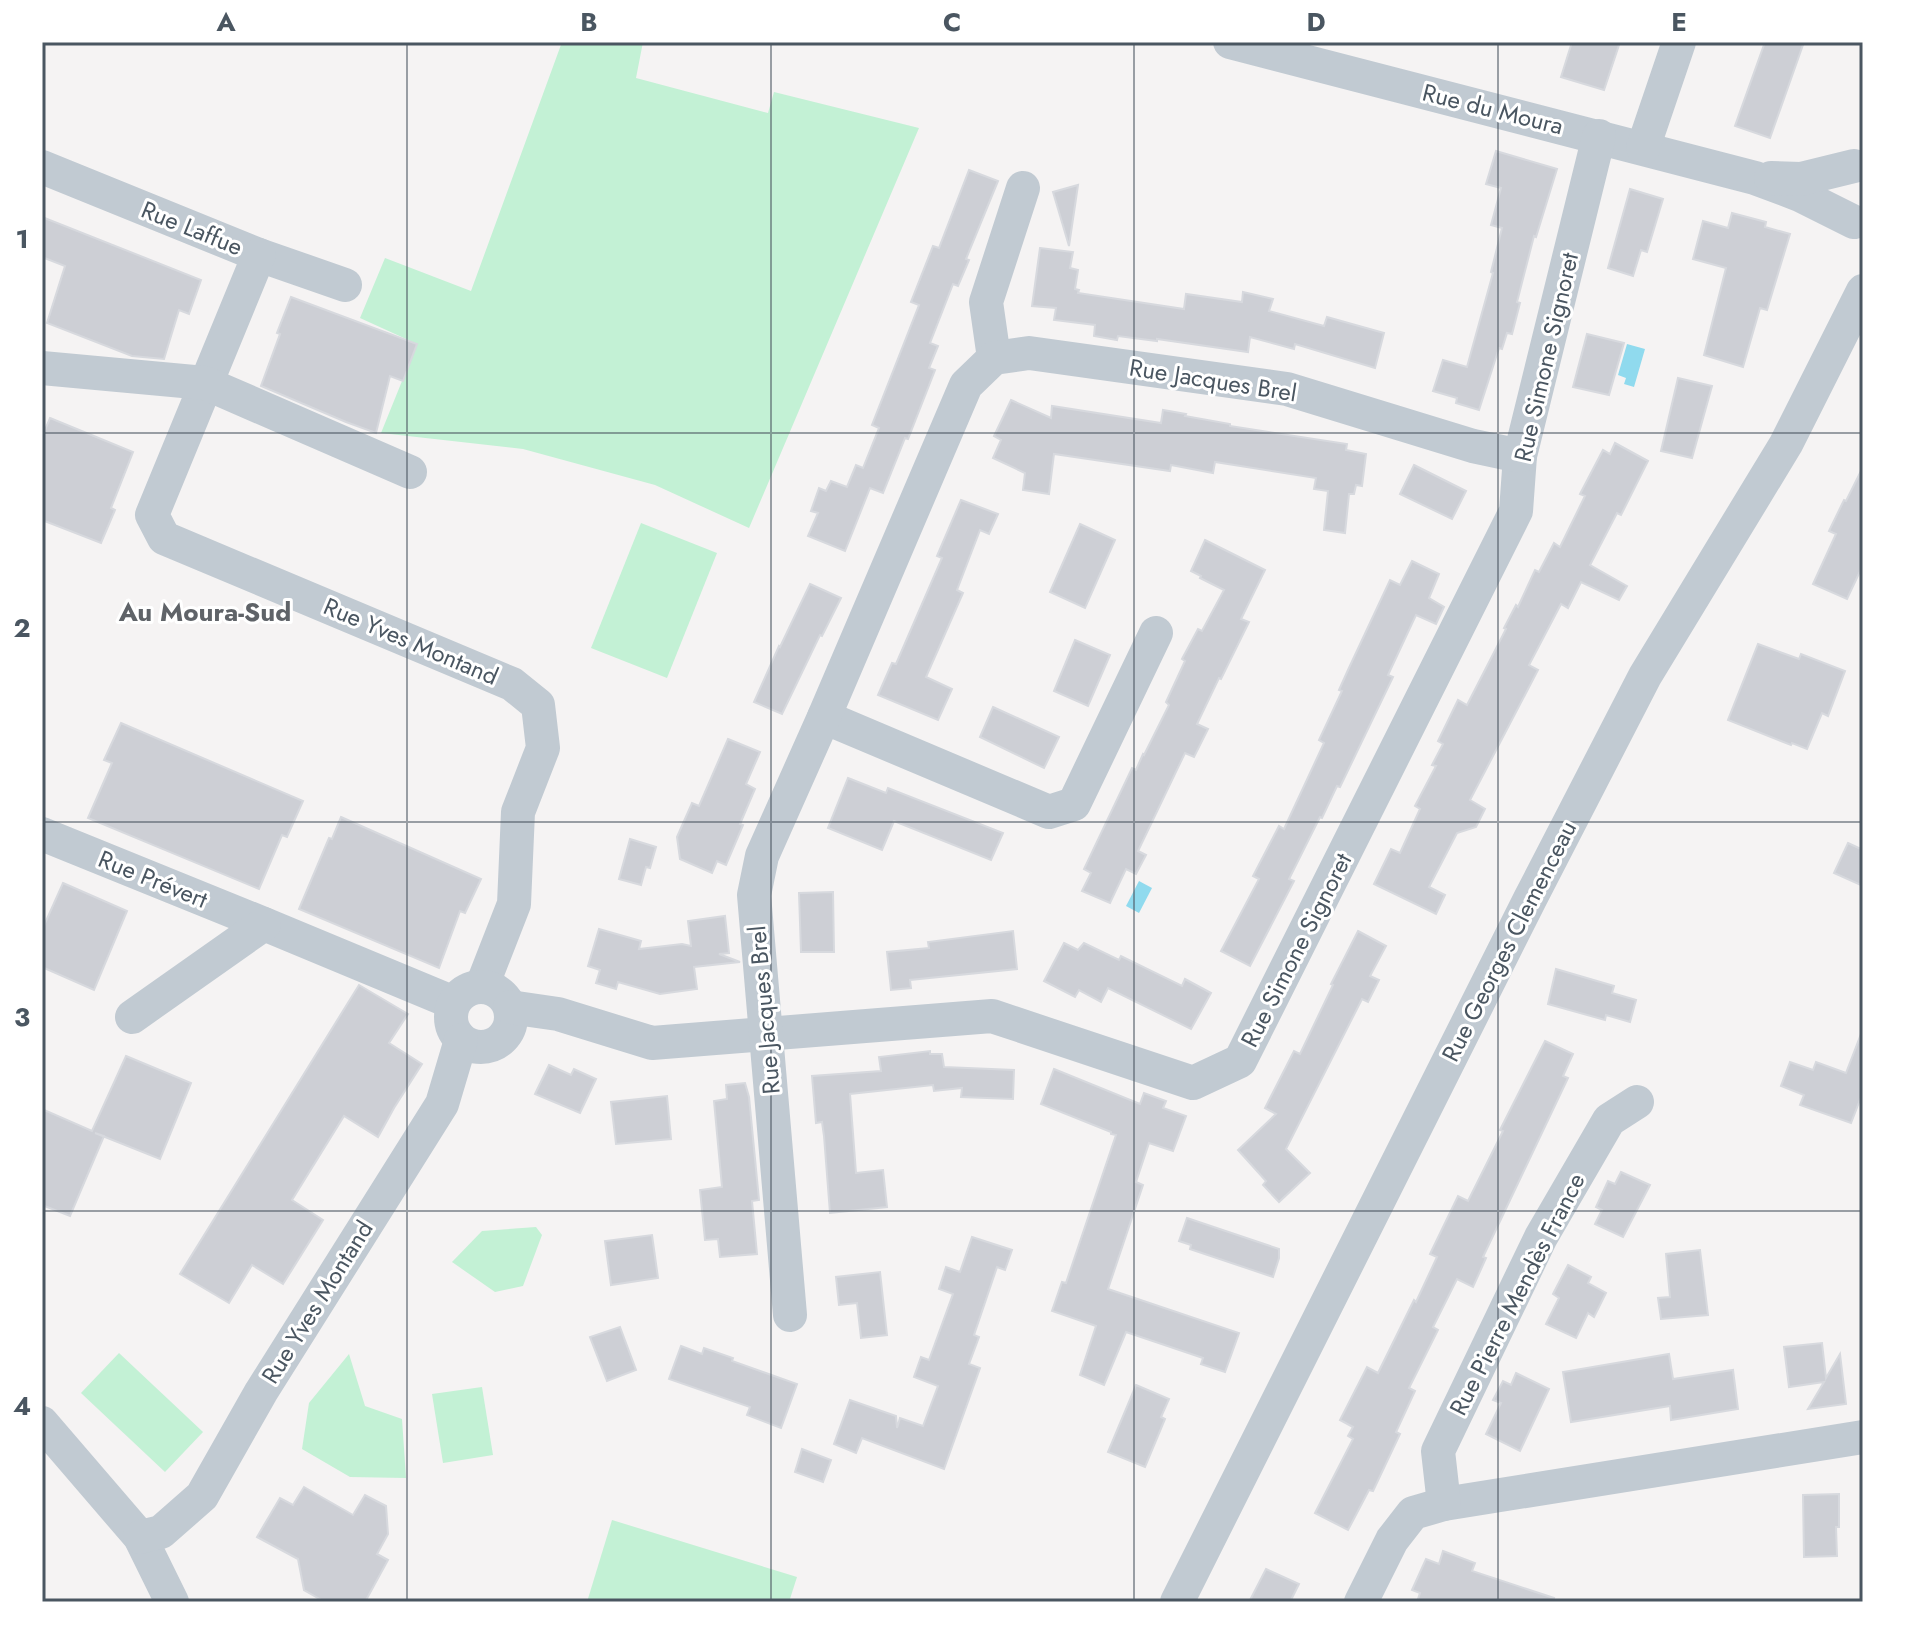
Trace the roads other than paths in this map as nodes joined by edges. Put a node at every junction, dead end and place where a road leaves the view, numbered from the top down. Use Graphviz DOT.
graph roads {
  1 [pos="1230,42"];
  2 [pos="1679,42"];
  3 [pos="1599,136"];
  4 [pos="1643,148"];
  5 [pos="1859,161"];
  6 [pos="42,167"];
  7 [pos="1755,178"];
  8 [pos="1023,188"];
  9 [pos="1859,228"];
  10 [pos="259,255"];
  11 [pos="345,285"];
  12 [pos="1863,291"];
  13 [pos="994,358"];
  14 [pos="42,368"];
  15 [pos="205,383"];
  16 [pos="1520,456"];
  17 [pos="410,472"];
  18 [pos="1156,633"];
  19 [pos="824,717"];
  20 [pos="42,834"];
  21 [pos="264,924"];
  22 [pos="468,995"];
  23 [pos="510,1007"];
  24 [pos="132,1017"];
  25 [pos="766,1033"];
  26 [pos="461,1040"];
  27 [pos="1637,1102"];
  28 [pos="790,1315"];
  29 [pos="42,1423"];
  30 [pos="1863,1437"];
  31 [pos="1444,1504"];
  32 [pos="140,1537"];
  33 [pos="172,1602"];
  34 [pos="1177,1602"];
  35 [pos="1361,1602"];
  1 -- 3 [label="street, Rue du Moura"];
  2 -- 4 [label="street"];
  3 -- 4 [label="street, Rue du Moura"];
  3 -- 16 [label="street, Rue Simone Signoret"];
  4 -- 7 [label="street, Rue du Moura"];
  5 -- 7 [label="street, Rue du Moura"];
  5 -- 9 [label="street"];
  6 -- 10 [label="street, Rue Laffue"];
  7 -- 9 [label="street, Rue du Moura"];
  8 -- 13 [label="street"];
  10 -- 11 [label="street, Rue Laffue"];
  10 -- 15 [label="street, Rue Yves Montand"];
  12 -- 34 [label="street, Rue Georges Clemenceau"];
  13 -- 16 [label="street, Rue Jacques Brel"];
  13 -- 19 [label="street, Rue Jacques Brel"];
  14 -- 15 [label="street"];
  15 -- 17 [label="street"];
  15 -- 22 [label="street, Rue Yves Montand"];
  16 -- 25 [label="street, Rue Simone Signoret"];
  18 -- 19 [label="street"];
  19 -- 25 [label="street, Rue Jacques Brel"];
  20 -- 21 [label="street, Rue Prévert"];
  21 -- 22 [label="street, Rue Prévert"];
  21 -- 24 [label="street"];
  22 -- 23 [label="street"];
  22 -- 26 [label="street"];
  23 -- 25 [label="street, Rue Simone Signoret"];
  23 -- 26 [label="street"];
  25 -- 28 [label="street, Rue Jacques Brel"];
  26 -- 32 [label="street, Rue Yves Montand"];
  27 -- 31 [label="street, Rue Pierre Mendès France"];
  29 -- 32 [label="street"];
  30 -- 31 [label="street"];
  31 -- 35 [label="street"];
  32 -- 33 [label="street"];
}
